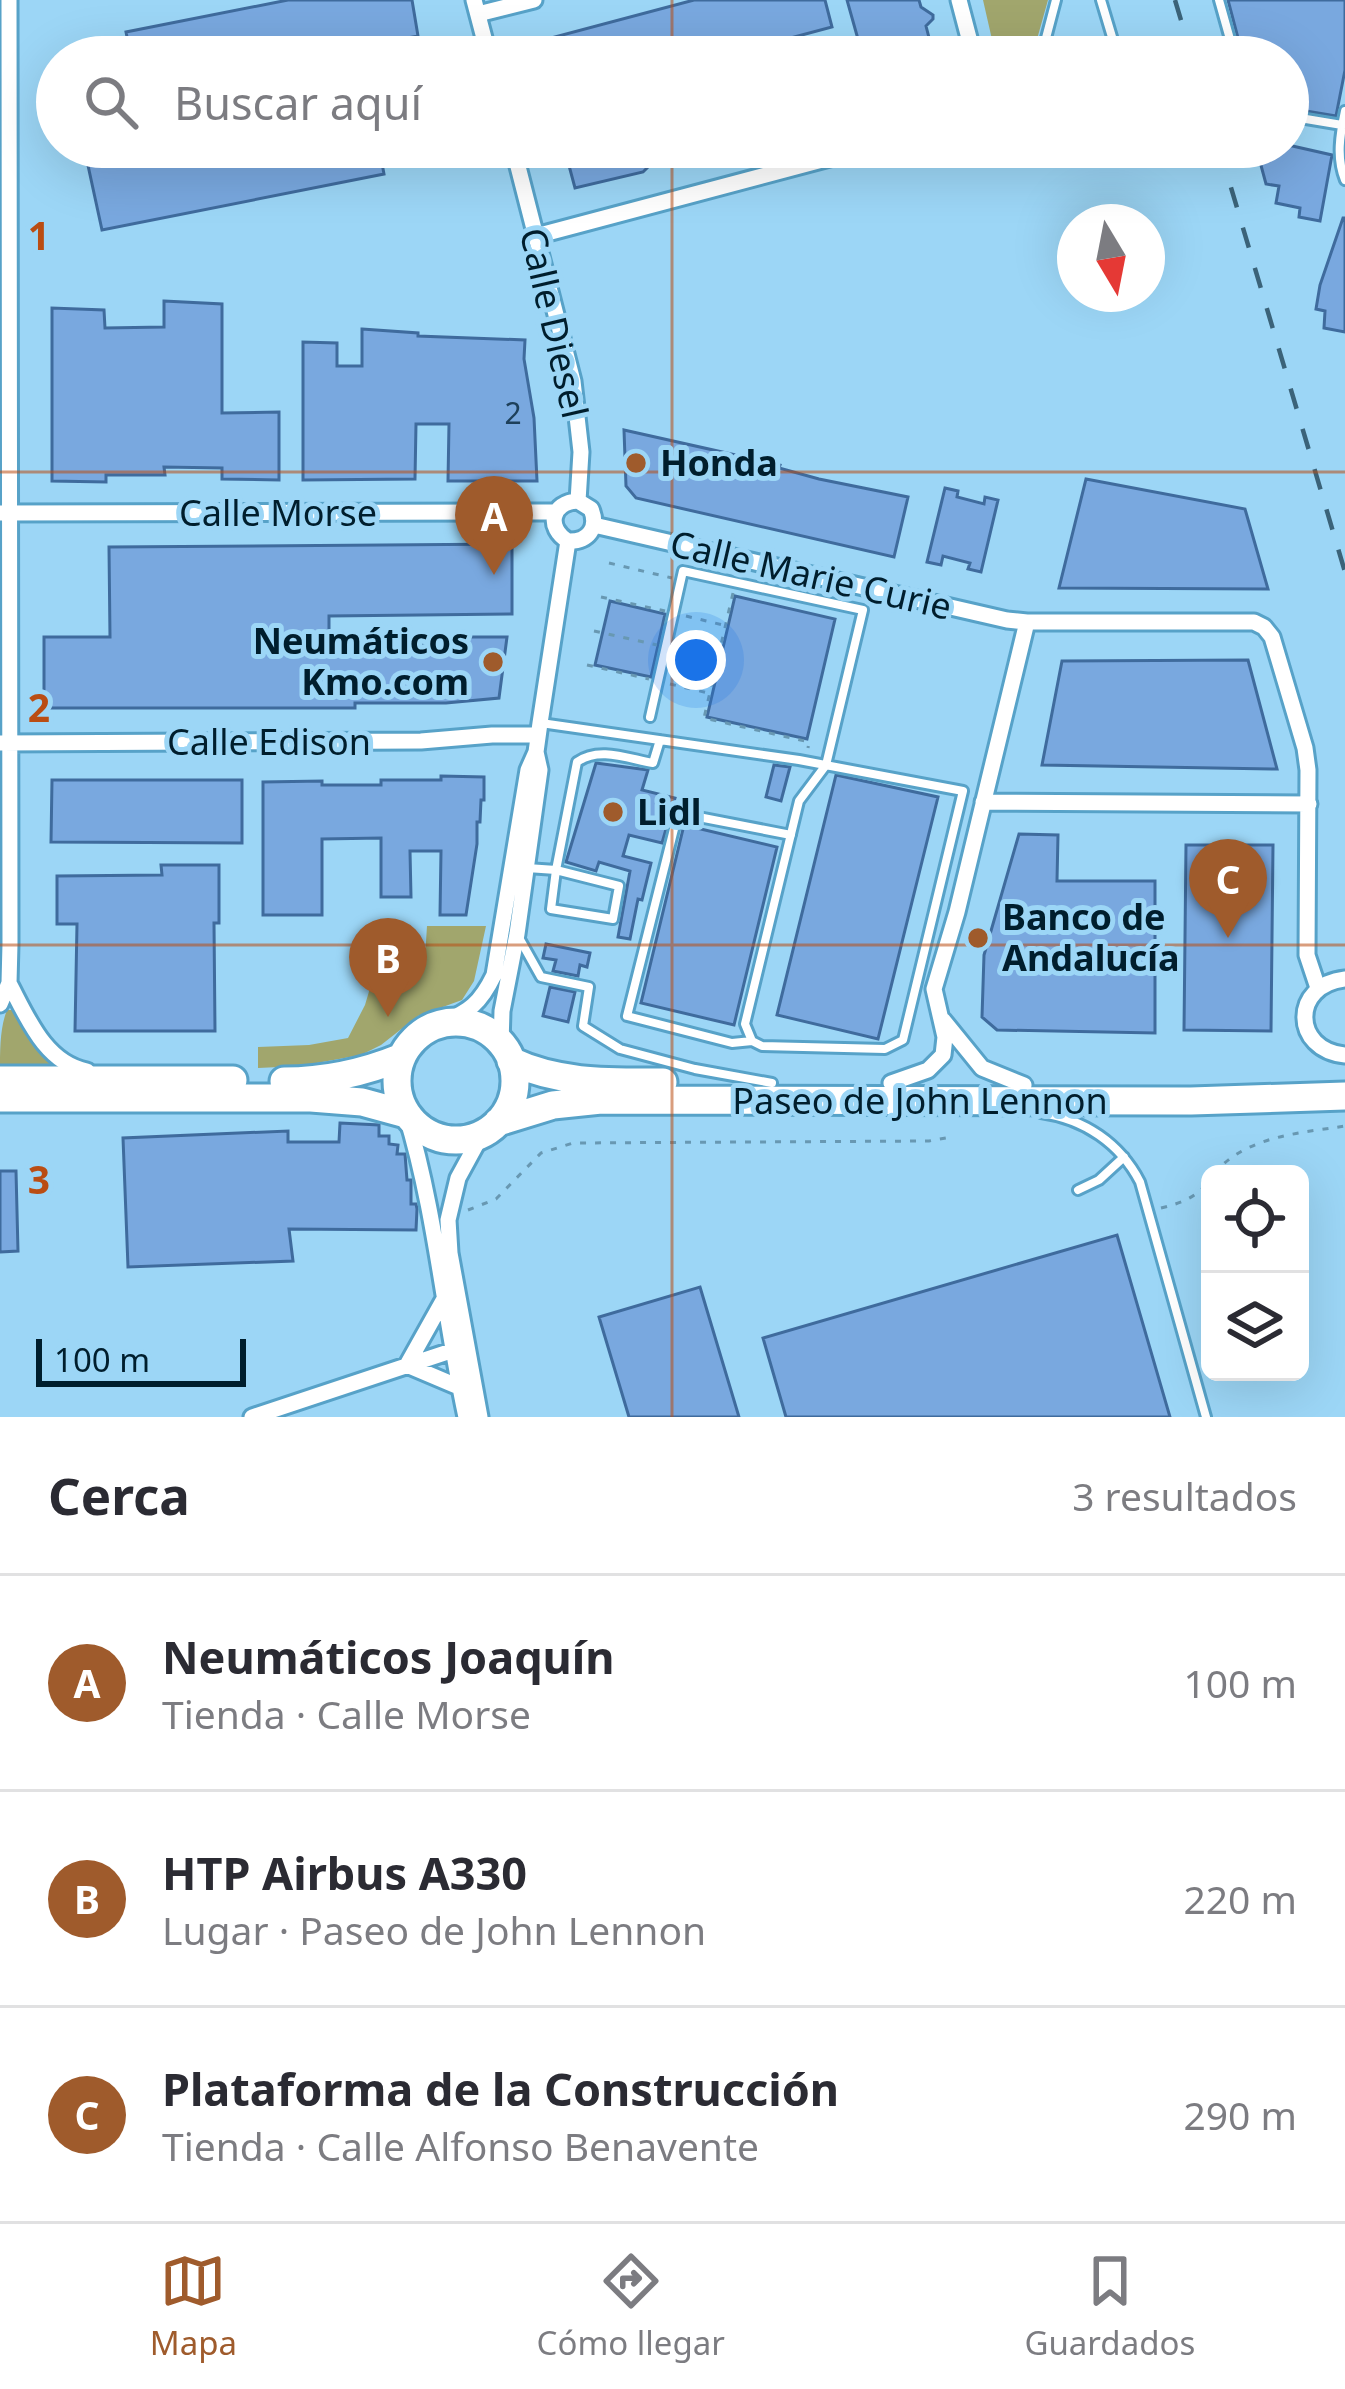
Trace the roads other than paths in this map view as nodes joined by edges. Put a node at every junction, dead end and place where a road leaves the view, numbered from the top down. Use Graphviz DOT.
graph roads {
  1 [pos="9,0"];
  2 [pos="534,0"];
  3 [pos="959,0"];
  4 [pos="1056,0"];
  5 [pos="1101,0"];
  6 [pos="1219,0"];
  7 [pos="476,7"];
  8 [pos="968,36"];
  9 [pos="1047,36"];
  10 [pos="1112,36"];
  11 [pos="1229,36"];
  12 [pos="1345,111"];
  13 [pos="1309,120"];
  14 [pos="1342,125"];
  15 [pos="518,168"];
  16 [pos="792,168"];
  17 [pos="1345,180"];
  18 [pos="536,236"];
  19 [pos="578,501"];
  20 [pos="555,512"];
  21 [pos="5,513"];
  22 [pos="594,525"];
  23 [pos="568,541"];
  24 [pos="1027,622"];
  25 [pos="650,717"];
  26 [pos="538,737"];
  27 [pos="660,740"];
  28 [pos="5,743"];
  29 [pos="826,765"];
  30 [pos="983,802"];
  31 [pos="1309,803"];
  32 [pos="790,835"];
  33 [pos="526,868"];
  34 [pos="556,869"];
  35 [pos="517,934"];
  36 [pos="1345,979"];
  37 [pos="5,982"];
  38 [pos="1318,988"];
  39 [pos="0,1004"];
  40 [pos="938,1012"];
  41 [pos="442,1024"];
  42 [pos="752,1040"];
  43 [pos="506,1052"];
  44 [pos="1345,1055"];
  45 [pos="402,1057"];
  46 [pos="134,1074"];
  47 [pos="1345,1079"];
  48 [pos="0,1080"];
  49 [pos="772,1083"];
  50 [pos="891,1083"];
  51 [pos="1024,1085"];
  52 [pos="1191,1092"];
  53 [pos="1345,1096"];
  54 [pos="0,1099"];
  55 [pos="802,1101"];
  56 [pos="406,1114"];
  57 [pos="490,1128"];
  58 [pos="1124,1157"];
  59 [pos="1078,1190"];
  60 [pos="444,1298"];
  61 [pos="459,1348"];
  62 [pos="407,1365"];
  63 [pos="459,1387"];
  64 [pos="252,1417"];
  65 [pos="466,1417"];
  66 [pos="480,1417"];
  67 [pos="1206,1417"];
  1 -- 21 [label="street"];
  2 -- 7 [label="street"];
  3 -- 8 [label="street"];
  4 -- 9 [label="lane"];
  5 -- 10 [label="lane"];
  6 -- 11 [label="lane"];
  12 -- 14 [label="lane"];
  13 -- 14 [label="lane"];
  14 -- 17 [label="lane"];
  15 -- 18 [label="street, Calle Diesel"];
  16 -- 18 [label="street"];
  18 -- 19 [label="street, Calle Diesel"];
  19 -- 20 [label="street"];
  19 -- 22 [label="street"];
  20 -- 21 [label="street, Calle Morse"];
  20 -- 23 [label="street"];
  21 -- 28 [label="street"];
  22 -- 23 [label="street"];
  22 -- 24 [label="street, Calle Marie Curie"];
  23 -- 26 [label="street"];
  24 -- 30 [label="street"];
  24 -- 31 [label="street, Calle Marie Curie"];
  25 -- 29 [label="lane"];
  26 -- 27 [label="lane"];
  26 -- 28 [label="street, Calle Edison"];
  26 -- 33 [label="street"];
  26 -- 41 [label="street"];
  27 -- 29 [label="lane"];
  27 -- 34 [label="lane"];
  28 -- 37 [label="street"];
  29 -- 32 [label="lane"];
  29 -- 42 [label="lane"];
  30 -- 31 [label="street"];
  30 -- 40 [label="street"];
  31 -- 38 [label="street"];
  32 -- 42 [label="lane"];
  32 -- 42 [label="lane"];
  33 -- 34 [label="lane"];
  33 -- 35 [label="street"];
  34 -- 34 [label="lane"];
  35 -- 43 [label="street"];
  35 -- 49 [label="lane"];
  36 -- 38 [label="street"];
  37 -- 39 [label="street"];
  37 -- 46 [label="street"];
  38 -- 44 [label="street"];
  40 -- 50 [label="street"];
  40 -- 51 [label="street"];
  41 -- 43 [label="highway"];
  41 -- 45 [label="highway"];
  43 -- 49 [label="highway, Paseo de John Lennon"];
  43 -- 57 [label="highway"];
  45 -- 46 [label="highway"];
  45 -- 56 [label="highway"];
  46 -- 48 [label="highway"];
  47 -- 52 [label="highway, Paseo de John Lennon"];
  49 -- 50 [label="highway, Paseo de John Lennon"];
  50 -- 51 [label="highway, Paseo de John Lennon"];
  51 -- 52 [label="highway, Paseo de John Lennon"];
  52 -- 53 [label="highway, Paseo de John Lennon"];
  52 -- 55 [label="highway, Paseo de John Lennon"];
  54 -- 56 [label="highway"];
  55 -- 57 [label="highway, Paseo de John Lennon"];
  55 -- 58 [label="lane"];
  56 -- 57 [label="highway"];
  56 -- 60 [label="street"];
  57 -- 61 [label="street"];
  58 -- 59 [label="lane"];
  58 -- 67 [label="lane"];
  60 -- 61 [label="street"];
  60 -- 62 [label="street"];
  61 -- 62 [label="street"];
  61 -- 63 [label="street"];
  61 -- 66 [label="street"];
  62 -- 63 [label="street"];
  62 -- 64 [label="street"];
  63 -- 65 [label="street"];
}
